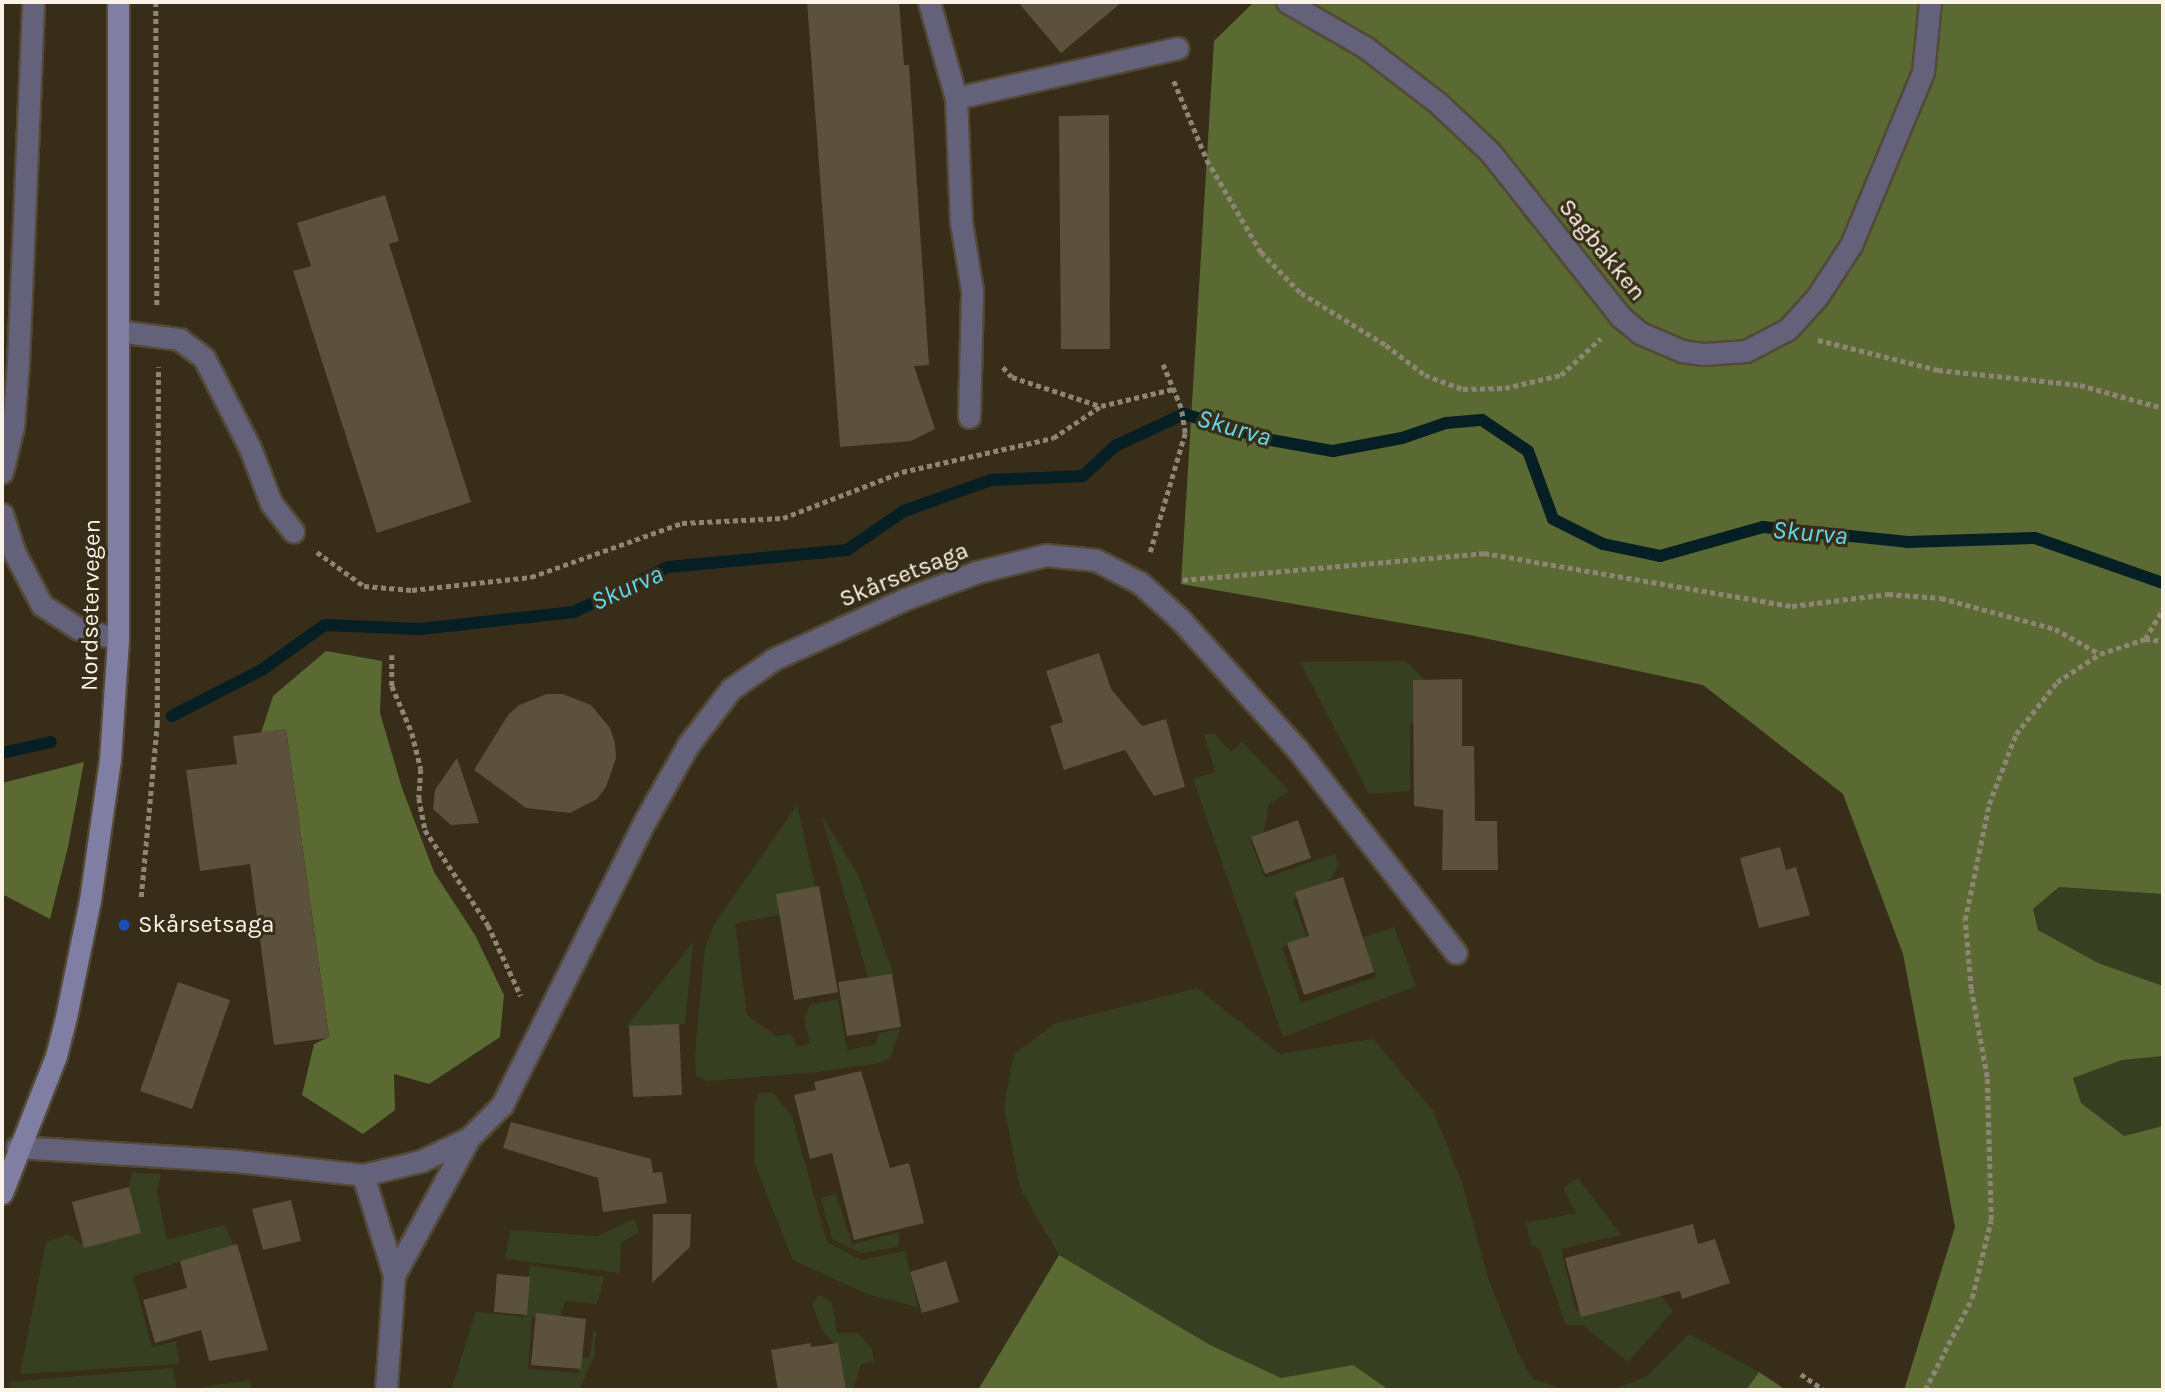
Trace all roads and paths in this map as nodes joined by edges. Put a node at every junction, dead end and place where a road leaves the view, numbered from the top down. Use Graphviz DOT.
graph roads {
  1 [pos="33,2"];
  2 [pos="118,2"];
  3 [pos="156,2"];
  4 [pos="929,2"];
  5 [pos="1287,2"];
  6 [pos="1930,2"];
  7 [pos="1177,48"];
  8 [pos="1174,81"];
  9 [pos="956,98"];
  10 [pos="1621,317"];
  11 [pos="1788,329"];
  12 [pos="118,331"];
  13 [pos="158,333"];
  14 [pos="970,350"];
  15 [pos="1163,365"];
  16 [pos="1173,389"];
  17 [pos="1101,406"];
  18 [pos="2163,408"];
  19 [pos="969,417"];
  20 [pos="2,472"];
  21 [pos="2,514"];
  22 [pos="293,531"];
  23 [pos="1140,583"];
  24 [pos="2163,609"];
  25 [pos="118,639"];
  26 [pos="2145,639"];
  27 [pos="2163,641"];
  28 [pos="2100,654"];
  29 [pos="392,655"];
  30 [pos="141,897"];
  31 [pos="1456,953"];
  32 [pos="533,1044"];
  33 [pos="469,1138"];
  34 [pos="17,1147"];
  35 [pos="363,1175"];
  36 [pos="2,1193"];
  37 [pos="394,1275"];
  38 [pos="1801,1374"];
  39 [pos="386,1390"];
  40 [pos="1824,1390"];
  41 [pos="1925,1390"];
  1 -- 20 [label="street"];
  2 -- 12 [label="main road, Nordsetervegen"];
  3 -- 13 [label="path"];
  4 -- 9 [label="street"];
  5 -- 10 [label="street, Sagbakken"];
  6 -- 11 [label="street, Sagbakken"];
  7 -- 9 [label="street"];
  8 -- 10 [label="path"];
  9 -- 14 [label="street"];
  10 -- 11 [label="street, Sagbakken"];
  11 -- 18 [label="path"];
  12 -- 13 [label="street"];
  12 -- 25 [label="main road, Nordsetervegen"];
  13 -- 22 [label="street"];
  13 -- 30 [label="path"];
  14 -- 17 [label="path"];
  14 -- 19 [label="street"];
  15 -- 16 [label="path"];
  16 -- 17 [label="path"];
  16 -- 23 [label="path"];
  17 -- 22 [label="path"];
  21 -- 25 [label="street"];
  23 -- 28 [label="path"];
  23 -- 31 [label="street, Skårsetsaga"];
  23 -- 32 [label="street, Skårsetsaga"];
  24 -- 26 [label="path"];
  25 -- 34 [label="main road, Nordsetervegen"];
  26 -- 27 [label="path"];
  26 -- 28 [label="path"];
  28 -- 41 [label="path"];
  29 -- 32 [label="path"];
  32 -- 33 [label="street, Skårsetsaga"];
  33 -- 35 [label="street, Skårsetsaga"];
  33 -- 37 [label="street, Skårsetsaga"];
  34 -- 35 [label="street, Skårsetsaga"];
  34 -- 36 [label="main road, Nordsetervegen"];
  35 -- 37 [label="street, Skårsetsaga"];
  37 -- 39 [label="street, Skårsetsaga"];
  38 -- 40 [label="path"];
}
